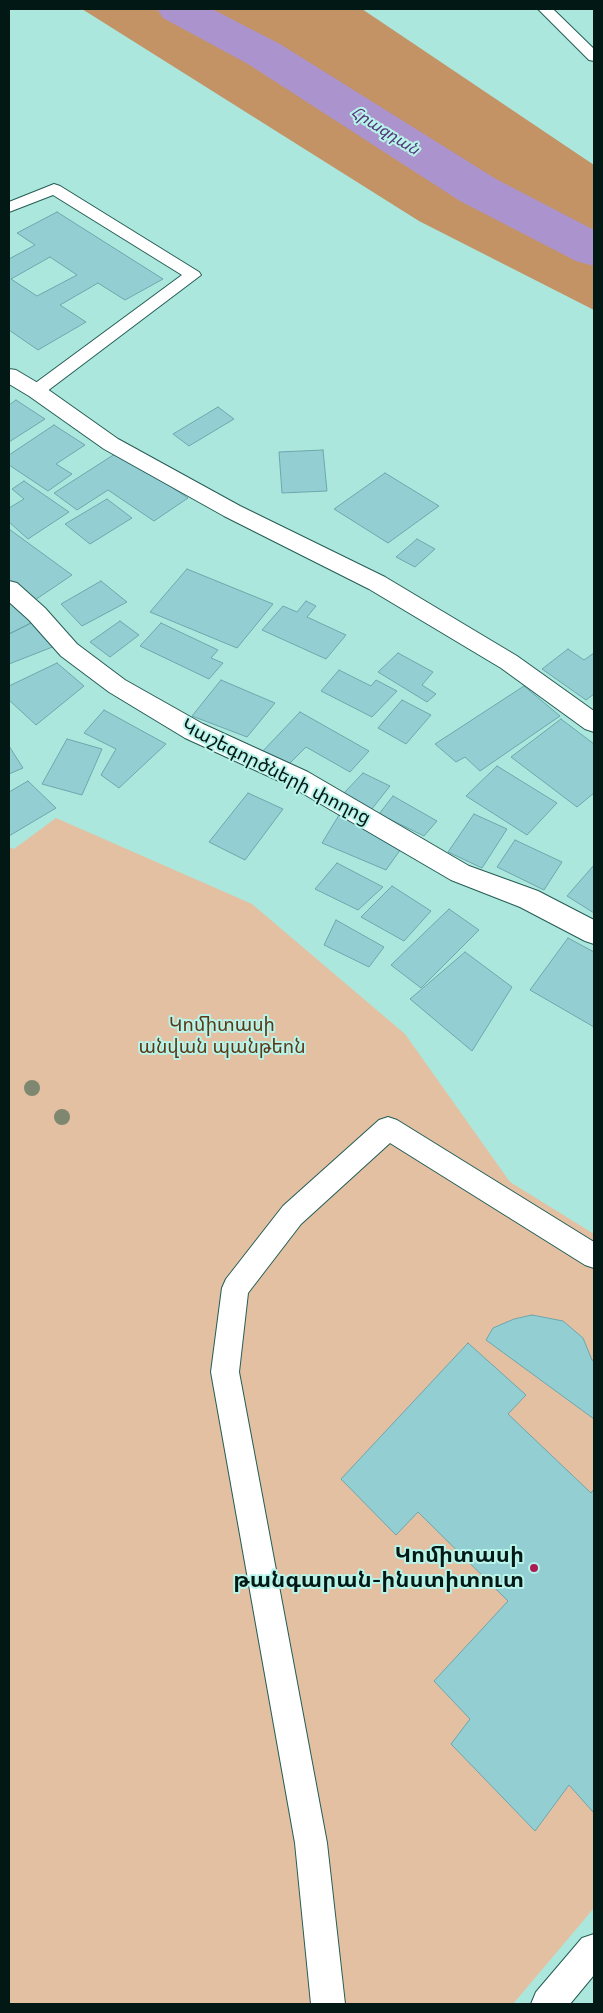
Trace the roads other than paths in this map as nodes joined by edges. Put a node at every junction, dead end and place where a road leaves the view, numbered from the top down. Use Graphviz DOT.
graph roads {
  1 [pos="545,9"];
  2 [pos="594,57"];
  3 [pos="9,207"];
  4 [pos="9,374"];
  5 [pos="36,391"];
  6 [pos="9,589"];
  7 [pos="594,722"];
  8 [pos="594,933"];
  9 [pos="594,1256"];
  10 [pos="594,1950"];
  11 [pos="328,2004"];
  12 [pos="548,2004"];
  1 -- 2 [label="lane"];
  3 -- 5 [label="lane"];
  4 -- 5 [label="street"];
  5 -- 7 [label="street"];
  6 -- 8 [label="street, Կաշեգործների փողոց"];
  9 -- 11 [label="lane"];
  10 -- 12 [label="lane"];
}
